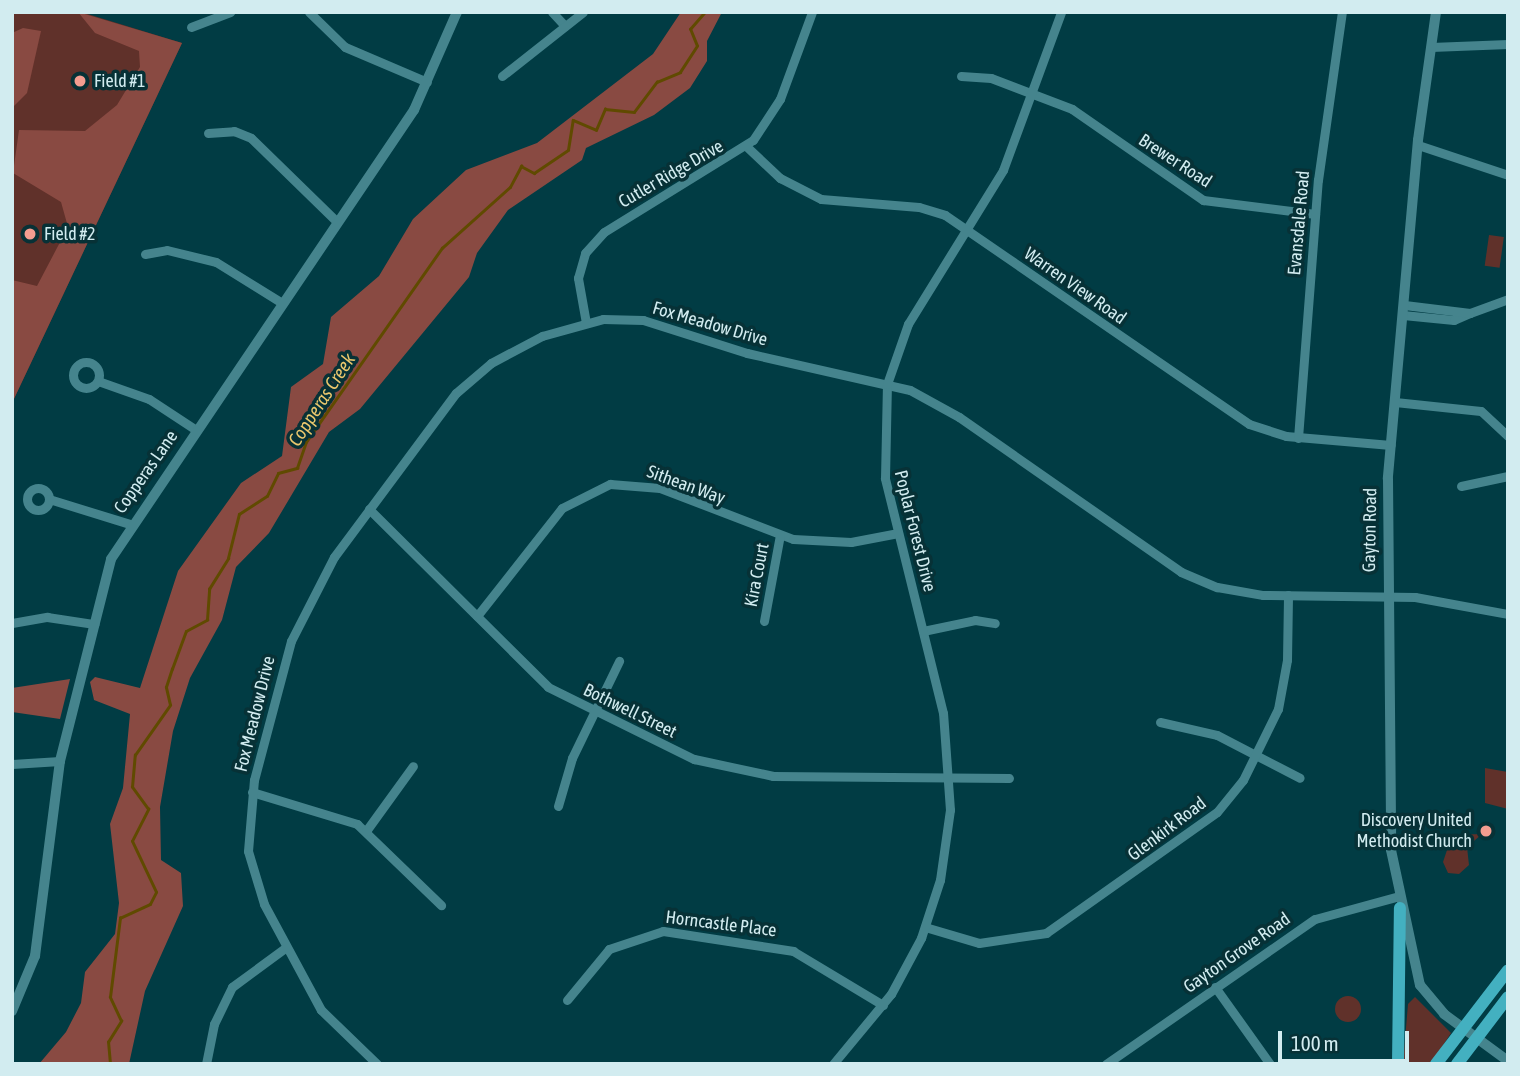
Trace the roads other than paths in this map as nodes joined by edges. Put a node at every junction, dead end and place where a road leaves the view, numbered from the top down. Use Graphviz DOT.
graph roads {
  1 [pos="230,12"];
  2 [pos="309,12"];
  3 [pos="457,12"];
  4 [pos="552,12"];
  5 [pos="583,12"];
  6 [pos="812,12"];
  7 [pos="1061,12"];
  8 [pos="1342,12"];
  9 [pos="1436,12"];
  10 [pos="565,26"];
  11 [pos="191,27"];
  12 [pos="1508,44"];
  13 [pos="1431,47"];
  14 [pos="502,76"];
  15 [pos="961,76"];
  16 [pos="428,82"];
  17 [pos="1033,91"];
  18 [pos="208,133"];
  19 [pos="1418,145"];
  20 [pos="746,146"];
  21 [pos="1508,175"];
  22 [pos="1315,214"];
  23 [pos="337,222"];
  24 [pos="969,231"];
  25 [pos="145,254"];
  26 [pos="1508,299"];
  27 [pos="282,303"];
  28 [pos="1404,310"];
  29 [pos="586,323"];
  30 [pos="98,381"];
  31 [pos="887,384"];
  32 [pos="1395,402"];
  33 [pos="196,430"];
  34 [pos="1507,432"];
  35 [pos="1297,438"];
  36 [pos="1391,445"];
  37 [pos="1508,476"];
  38 [pos="1461,486"];
  39 [pos="49,499"];
  40 [pos="369,509"];
  41 [pos="130,524"];
  42 [pos="898,533"];
  43 [pos="780,535"];
  44 [pos="1288,595"];
  45 [pos="1386,596"];
  46 [pos="1508,614"];
  47 [pos="477,616"];
  48 [pos="764,621"];
  49 [pos="12,622"];
  50 [pos="995,623"];
  51 [pos="94,624"];
  52 [pos="923,631"];
  53 [pos="618,661"];
  54 [pos="594,711"];
  55 [pos="1160,722"];
  56 [pos="1257,755"];
  57 [pos="60,761"];
  58 [pos="12,764"];
  59 [pos="412,766"];
  60 [pos="950,777"];
  61 [pos="1009,778"];
  62 [pos="1300,778"];
  63 [pos="252,792"];
  64 [pos="558,806"];
  65 [pos="366,831"];
  66 [pos="1399,902"];
  67 [pos="441,905"];
  68 [pos="925,927"];
  69 [pos="285,948"];
  70 [pos="1508,970"];
  71 [pos="1215,987"];
  72 [pos="1508,997"];
  73 [pos="567,1000"];
  74 [pos="883,1005"];
  75 [pos="12,1011"];
  76 [pos="1463,1028"];
  77 [pos="1477,1038"];
  78 [pos="1508,1061"];
  79 [pos="206,1064"];
  80 [pos="377,1064"];
  81 [pos="833,1064"];
  82 [pos="1106,1064"];
  83 [pos="1269,1064"];
  84 [pos="1398,1064"];
  85 [pos="1436,1064"];
  86 [pos="1457,1064"];
  1 -- 11 [label="street"];
  2 -- 16 [label="street"];
  3 -- 16 [label="street, Copperas Lane"];
  4 -- 10 [label="street"];
  5 -- 10 [label="street"];
  6 -- 20 [label="street, Cutler Ridge Drive"];
  7 -- 17 [label="street, Poplar Forest Drive"];
  8 -- 22 [label="street, Evansdale Road"];
  9 -- 13 [label="street, Gayton Road"];
  10 -- 14 [label="street"];
  12 -- 13 [label="street"];
  13 -- 19 [label="street, Gayton Road"];
  15 -- 17 [label="street, Brewer Road"];
  16 -- 23 [label="street, Copperas Lane"];
  17 -- 22 [label="street, Brewer Road"];
  17 -- 24 [label="street, Poplar Forest Drive"];
  18 -- 23 [label="street"];
  19 -- 21 [label="street"];
  19 -- 28 [label="street, Gayton Road"];
  20 -- 24 [label="street, Warren View Road"];
  20 -- 29 [label="street, Cutler Ridge Drive"];
  22 -- 35 [label="street, Evansdale Road"];
  23 -- 27 [label="street, Copperas Lane"];
  24 -- 31 [label="street, Poplar Forest Drive"];
  24 -- 35 [label="street, Warren View Road"];
  25 -- 27 [label="street"];
  26 -- 28 [label="street"];
  27 -- 33 [label="street, Copperas Lane"];
  28 -- 32 [label="street, Gayton Road"];
  29 -- 31 [label="street, Fox Meadow Drive"];
  29 -- 40 [label="street, Fox Meadow Drive"];
  30 -- 33 [label="street"];
  31 -- 42 [label="street, Poplar Forest Drive"];
  31 -- 44 [label="street, Fox Meadow Drive"];
  32 -- 34 [label="street"];
  32 -- 36 [label="street, Gayton Road"];
  33 -- 41 [label="street, Copperas Lane"];
  35 -- 36 [label="street, Warren View Road"];
  36 -- 45 [label="street, Gayton Road"];
  37 -- 38 [label="street"];
  39 -- 41 [label="street"];
  40 -- 47 [label="street, Bothwell Street"];
  40 -- 63 [label="street, Fox Meadow Drive"];
  41 -- 51 [label="street, Copperas Lane"];
  42 -- 43 [label="street, Sithean Way"];
  42 -- 52 [label="street, Poplar Forest Drive"];
  43 -- 47 [label="street, Sithean Way"];
  43 -- 48 [label="street, Kira Court"];
  44 -- 45 [label="street, Fox Meadow Drive"];
  44 -- 56 [label="street, Glenkirk Road"];
  45 -- 46 [label="street, Fox Meadow Drive"];
  45 -- 66 [label="street, Gayton Road"];
  47 -- 54 [label="street, Bothwell Street"];
  49 -- 51 [label="street"];
  50 -- 52 [label="street"];
  51 -- 57 [label="street, Copperas Lane"];
  52 -- 60 [label="street, Poplar Forest Drive"];
  53 -- 54 [label="street"];
  54 -- 60 [label="street, Bothwell Street"];
  54 -- 64 [label="street"];
  55 -- 56 [label="street"];
  56 -- 62 [label="street"];
  56 -- 68 [label="street, Glenkirk Road"];
  57 -- 58 [label="street"];
  57 -- 75 [label="street, Copperas Lane"];
  59 -- 65 [label="street"];
  60 -- 61 [label="street, Bothwell Street"];
  60 -- 68 [label="street, Poplar Forest Drive"];
  63 -- 65 [label="street"];
  63 -- 69 [label="street, Fox Meadow Drive"];
  65 -- 67 [label="street"];
  66 -- 71 [label="street, Gayton Grove Road"];
  66 -- 76 [label="street, Gayton Road"];
  66 -- 84 [label="main road"];
  68 -- 74 [label="street, Poplar Forest Drive"];
  69 -- 79 [label="street"];
  69 -- 80 [label="street, Fox Meadow Drive"];
  70 -- 76 [label="main road"];
  71 -- 82 [label="street, Gayton Grove Road"];
  71 -- 83 [label="street"];
  72 -- 77 [label="main road"];
  73 -- 74 [label="street, Horncastle Place"];
  74 -- 81 [label="street, Poplar Forest Drive"];
  76 -- 77 [label="street, Gayton Road"];
  76 -- 85 [label="main road"];
  77 -- 78 [label="street, Gayton Road"];
  77 -- 86 [label="main road"];
}
